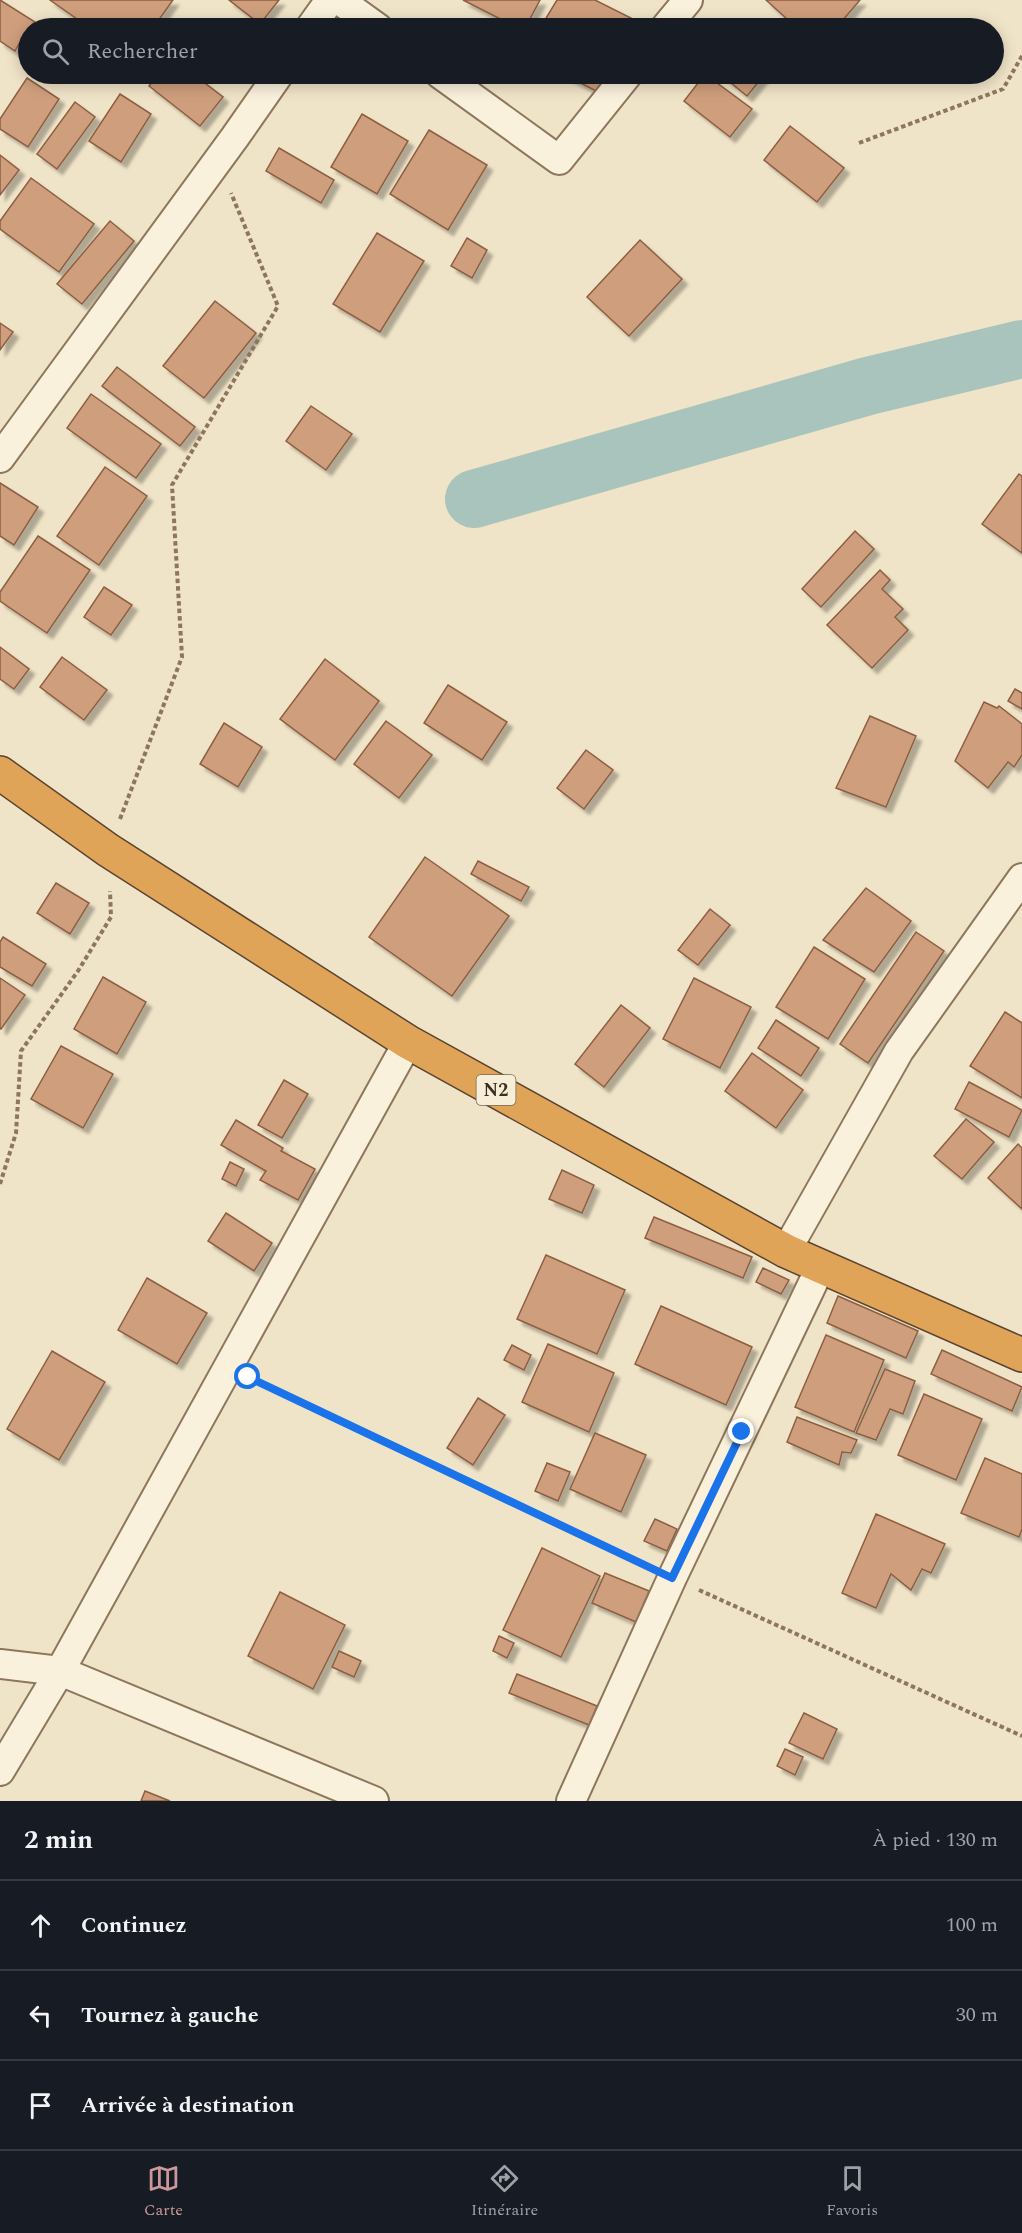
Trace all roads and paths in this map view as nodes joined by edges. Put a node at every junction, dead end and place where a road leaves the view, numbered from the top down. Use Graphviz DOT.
graph roads {
  1 [pos="330,0"];
  2 [pos="339,0"];
  3 [pos="688,0"];
  4 [pos="317,18"];
  5 [pos="364,18"];
  6 [pos="673,18"];
  7 [pos="1022,56"];
  8 [pos="272,84"];
  9 [pos="454,84"];
  10 [pos="620,84"];
  11 [pos="859,142"];
  12 [pos="230,190"];
  13 [pos="0,458"];
  14 [pos="0,773"];
  15 [pos="108,850"];
  16 [pos="1022,878"];
  17 [pos="408,1041"];
  18 [pos="0,1184"];
  19 [pos="786,1251"];
  20 [pos="821,1266"];
  21 [pos="1022,1355"];
  22 [pos="226,1367"];
  23 [pos="672,1578"];
  24 [pos="0,1664"];
  25 [pos="60,1671"];
  26 [pos="1022,1736"];
  27 [pos="0,1771"];
  28 [pos="374,1801"];
  29 [pos="571,1801"];
  1 -- 4 [label="street"];
  2 -- 5 [label="street"];
  3 -- 6 [label="street"];
  7 -- 11 [label="path"];
  8 -- 13 [label="street"];
  9 -- 10 [label="street"];
  12 -- 15 [label="path"];
  14 -- 15 [label="highway, N2"];
  15 -- 17 [label="highway, N2"];
  15 -- 18 [label="path"];
  16 -- 19 [label="street"];
  17 -- 19 [label="highway, N2"];
  17 -- 22 [label="street"];
  19 -- 20 [label="highway, N2"];
  20 -- 21 [label="highway, N2"];
  20 -- 23 [label="street"];
  22 -- 23 [label="path"];
  22 -- 25 [label="street"];
  23 -- 26 [label="path"];
  23 -- 29 [label="street"];
  24 -- 25 [label="street"];
  25 -- 27 [label="street"];
  25 -- 28 [label="street"];
}
